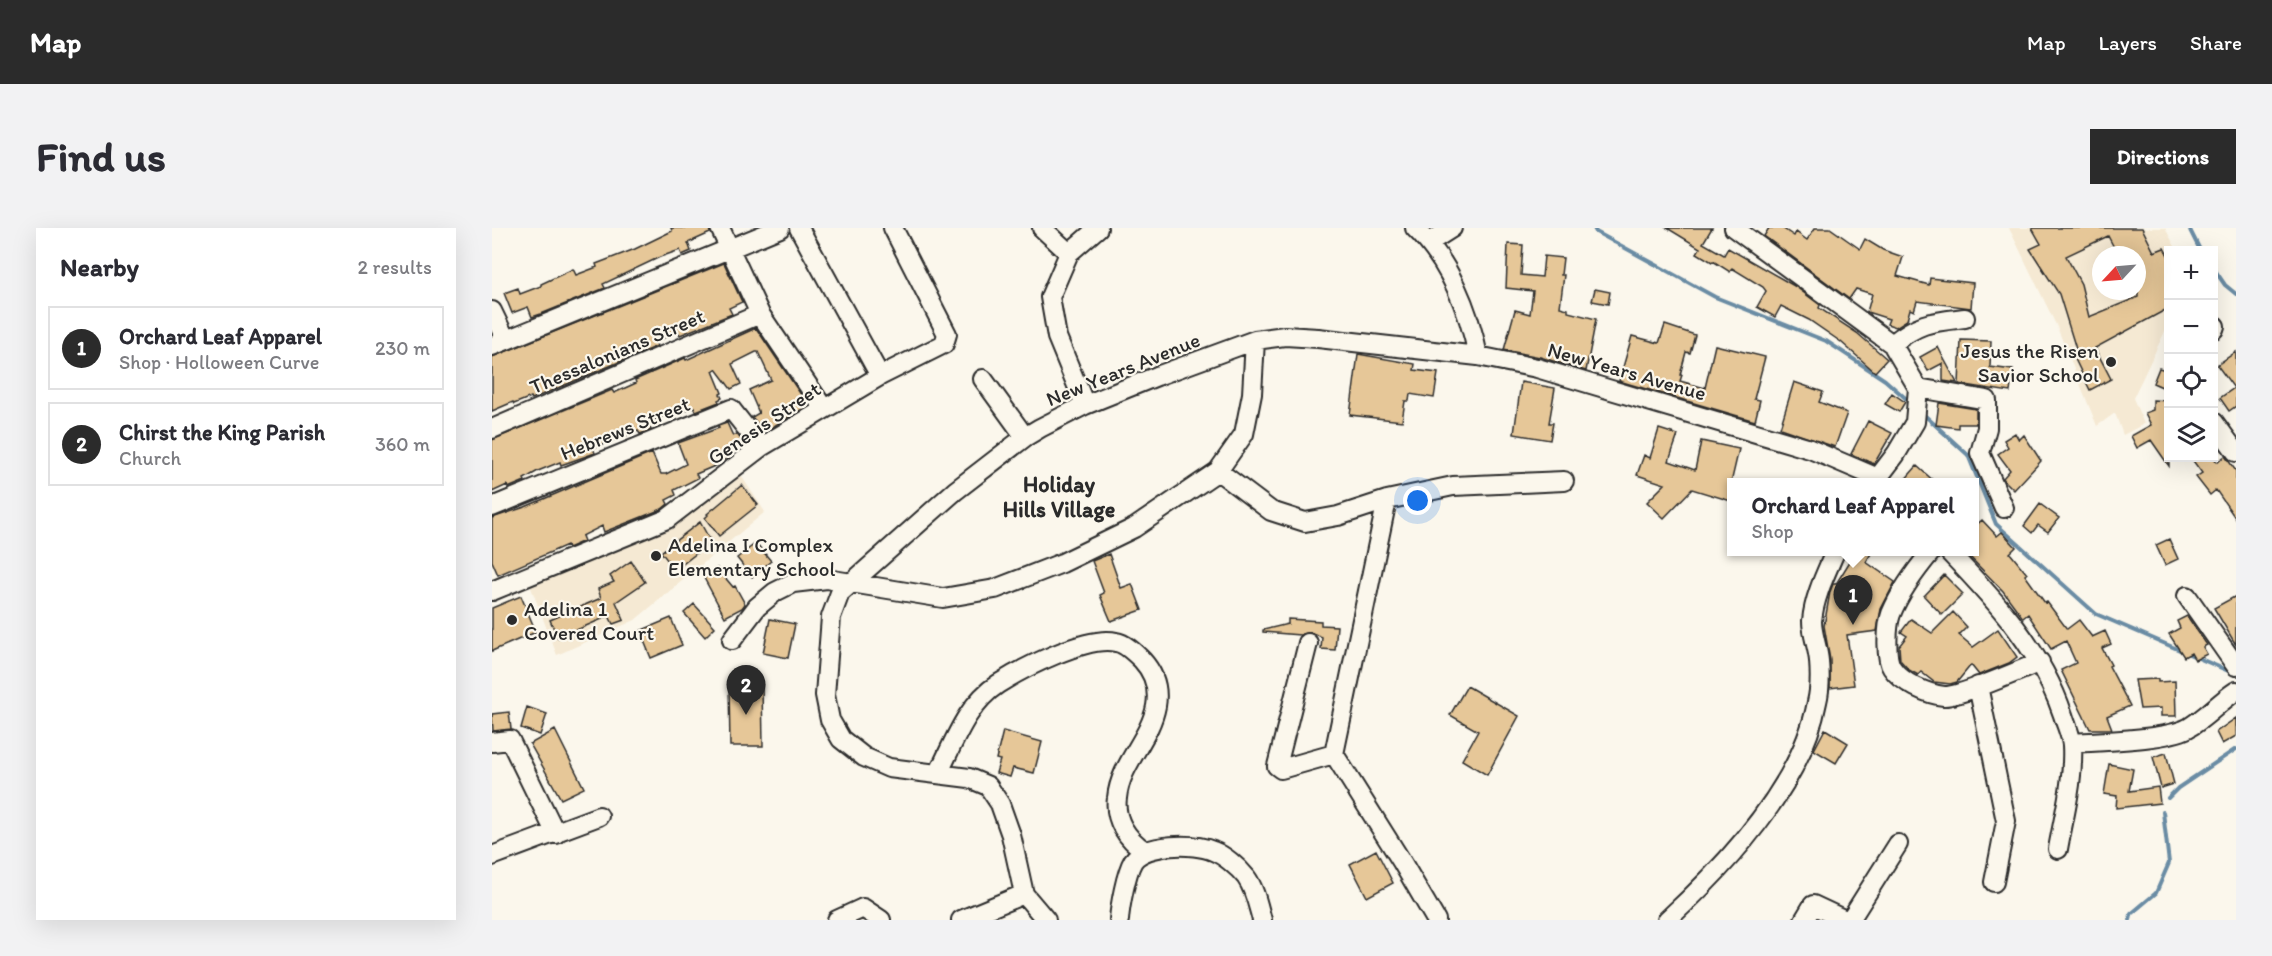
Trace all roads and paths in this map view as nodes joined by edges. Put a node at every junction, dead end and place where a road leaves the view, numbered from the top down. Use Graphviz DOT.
graph roads {
  1 [pos="720,228"];
  2 [pos="780,228"];
  3 [pos="799,228"];
  4 [pos="893,228"];
  5 [pos="1042,228"];
  6 [pos="1098,228"];
  7 [pos="1415,228"];
  8 [pos="1452,228"];
  9 [pos="1734,228"];
  10 [pos="1430,242"];
  11 [pos="729,247"];
  12 [pos="1069,253"];
  13 [pos="492,311"];
  14 [pos="760,314"];
  15 [pos="1965,318"];
  16 [pos="1255,340"];
  17 [pos="499,343"];
  18 [pos="1892,344"];
  19 [pos="1478,356"];
  20 [pos="880,376"];
  21 [pos="983,379"];
  22 [pos="1918,390"];
  23 [pos="1085,405"];
  24 [pos="824,408"];
  25 [pos="2218,427"];
  26 [pos="492,429"];
  27 [pos="1025,437"];
  28 [pos="760,447"];
  29 [pos="2236,452"];
  30 [pos="1218,471"];
  31 [pos="1872,478"];
  32 [pos="1880,478"];
  33 [pos="1564,481"];
  34 [pos="1387,500"];
  35 [pos="492,507"];
  36 [pos="2004,508"];
  37 [pos="1833,556"];
  38 [pos="1928,556"];
  39 [pos="1952,556"];
  40 [pos="849,584"];
  41 [pos="492,591"];
  42 [pos="2187,596"];
  43 [pos="732,640"];
  44 [pos="1308,643"];
  45 [pos="2040,662"];
  46 [pos="2236,666"];
  47 [pos="1978,686"];
  48 [pos="2233,692"];
  49 [pos="492,742"];
  50 [pos="2072,743"];
  51 [pos="1334,754"];
  52 [pos="938,774"];
  53 [pos="598,816"];
  54 [pos="556,834"];
  55 [pos="1898,844"];
  56 [pos="2058,849"];
  57 [pos="1144,851"];
  58 [pos="492,856"];
  59 [pos="1994,882"];
  60 [pos="1024,894"];
  61 [pos="837,920"];
  62 [pos="881,920"];
  63 [pos="961,920"];
  64 [pos="1046,920"];
  65 [pos="1119,920"];
  66 [pos="1262,920"];
  67 [pos="1436,920"];
  68 [pos="1667,920"];
  69 [pos="1804,920"];
  70 [pos="1845,920"];
  71 [pos="1850,920"];
  1 -- 11 [label="street"];
  2 -- 11 [label="street"];
  3 -- 20 [label="street"];
  4 -- 20 [label="street, Genesis Street"];
  5 -- 12 [label="street"];
  6 -- 12 [label="street"];
  7 -- 10 [label="street"];
  8 -- 10 [label="street"];
  9 -- 18 [label="street"];
  10 -- 19 [label="street"];
  11 -- 14 [label="street"];
  11 -- 17 [label="street"];
  12 -- 23 [label="street"];
  13 -- 17 [label="street"];
  14 -- 24 [label="street"];
  14 -- 26 [label="street, Thessalonians Street"];
  15 -- 18 [label="street"];
  16 -- 19 [label="street, New Years Avenue"];
  16 -- 23 [label="street, New Years Avenue"];
  16 -- 30 [label="street"];
  18 -- 22 [label="street"];
  19 -- 31 [label="street, New Years Avenue"];
  20 -- 24 [label="street, Genesis Street"];
  21 -- 27 [label="street"];
  22 -- 32 [label="street"];
  22 -- 36 [label="street"];
  23 -- 27 [label="street, New Years Avenue"];
  24 -- 28 [label="street, Genesis Street"];
  25 -- 29 [label="street"];
  27 -- 40 [label="street, New Years Avenue"];
  28 -- 35 [label="street, Hebrews Street"];
  28 -- 41 [label="street, Genesis Street"];
  30 -- 34 [label="street"];
  30 -- 40 [label="street"];
  33 -- 34 [label="street"];
  34 -- 51 [label="street"];
  37 -- 68 [label="street"];
  38 -- 47 [label="street"];
  39 -- 45 [label="street"];
  40 -- 43 [label="street"];
  40 -- 52 [label="street, New Years Avenue"];
  42 -- 46 [label="street"];
  44 -- 51 [label="street"];
  45 -- 47 [label="street"];
  45 -- 50 [label="street"];
  47 -- 59 [label="street"];
  48 -- 50 [label="street"];
  49 -- 54 [label="street"];
  50 -- 56 [label="street"];
  51 -- 67 [label="street"];
  52 -- 57 [label="street"];
  52 -- 60 [label="street, New Years Avenue"];
  53 -- 54 [label="street"];
  54 -- 58 [label="street"];
  55 -- 71 [label="street"];
  57 -- 65 [label="street"];
  57 -- 66 [label="street"];
  60 -- 63 [label="street"];
  60 -- 64 [label="street, New Years Avenue"];
  61 -- 62 [label="street"];
  69 -- 70 [label="street"];
}
